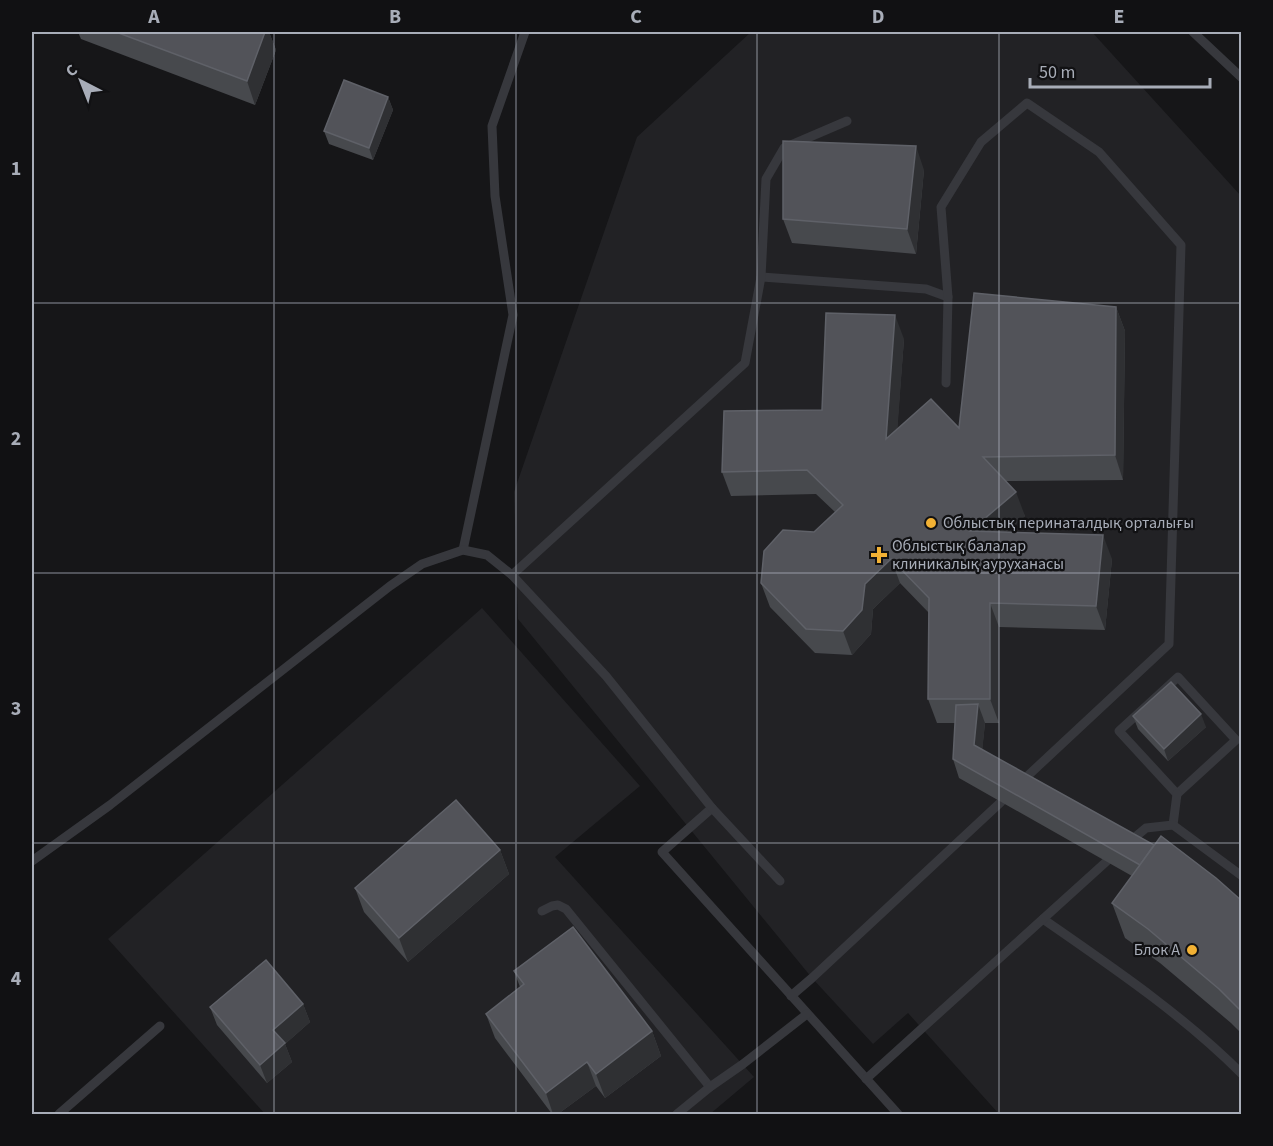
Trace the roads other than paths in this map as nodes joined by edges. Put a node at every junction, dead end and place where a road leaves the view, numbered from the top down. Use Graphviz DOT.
graph roads {
  1 [pos="525,32"];
  2 [pos="1193,32"];
  3 [pos="1242,78"];
  4 [pos="847,121"];
  5 [pos="761,277"];
  6 [pos="948,297"];
  7 [pos="946,383"];
  8 [pos="463,550"];
  9 [pos="512,575"];
  10 [pos="1239,737"];
  11 [pos="1018,784"];
  12 [pos="1177,794"];
  13 [pos="1001,802"];
  14 [pos="712,808"];
  15 [pos="1173,825"];
  16 [pos="1126,844"];
  17 [pos="32,861"];
  18 [pos="1107,861"];
  19 [pos="1242,876"];
  20 [pos="780,880"];
  21 [pos="542,911"];
  22 [pos="1043,919"];
  23 [pos="791,996"];
  24 [pos="807,1014"];
  25 [pos="159,1026"];
  26 [pos="1242,1074"];
  27 [pos="866,1079"];
  28 [pos="710,1087"];
  29 [pos="59,1114"];
  30 [pos="677,1114"];
  31 [pos="898,1114"];
  1 -- 8 [label="lane"];
  2 -- 3 [label="lane"];
  4 -- 5 [label="lane"];
  5 -- 6 [label="lane"];
  5 -- 9 [label="lane"];
  6 -- 7 [label="lane"];
  6 -- 11 [label="lane"];
  8 -- 9 [label="lane"];
  8 -- 17 [label="lane"];
  9 -- 14 [label="lane"];
  10 -- 12 [label="lane"];
  10 -- 12 [label="lane"];
  12 -- 15 [label="lane"];
  13 -- 23 [label="lane"];
  14 -- 20 [label="lane"];
  14 -- 23 [label="lane"];
  15 -- 16 [label="lane"];
  15 -- 19 [label="lane"];
  18 -- 22 [label="lane"];
  21 -- 28 [label="lane"];
  22 -- 26 [label="lane"];
  22 -- 27 [label="lane"];
  23 -- 24 [label="lane"];
  24 -- 27 [label="lane"];
  24 -- 28 [label="lane"];
  25 -- 29 [label="lane"];
  27 -- 31 [label="lane"];
  28 -- 30 [label="lane"];
}
